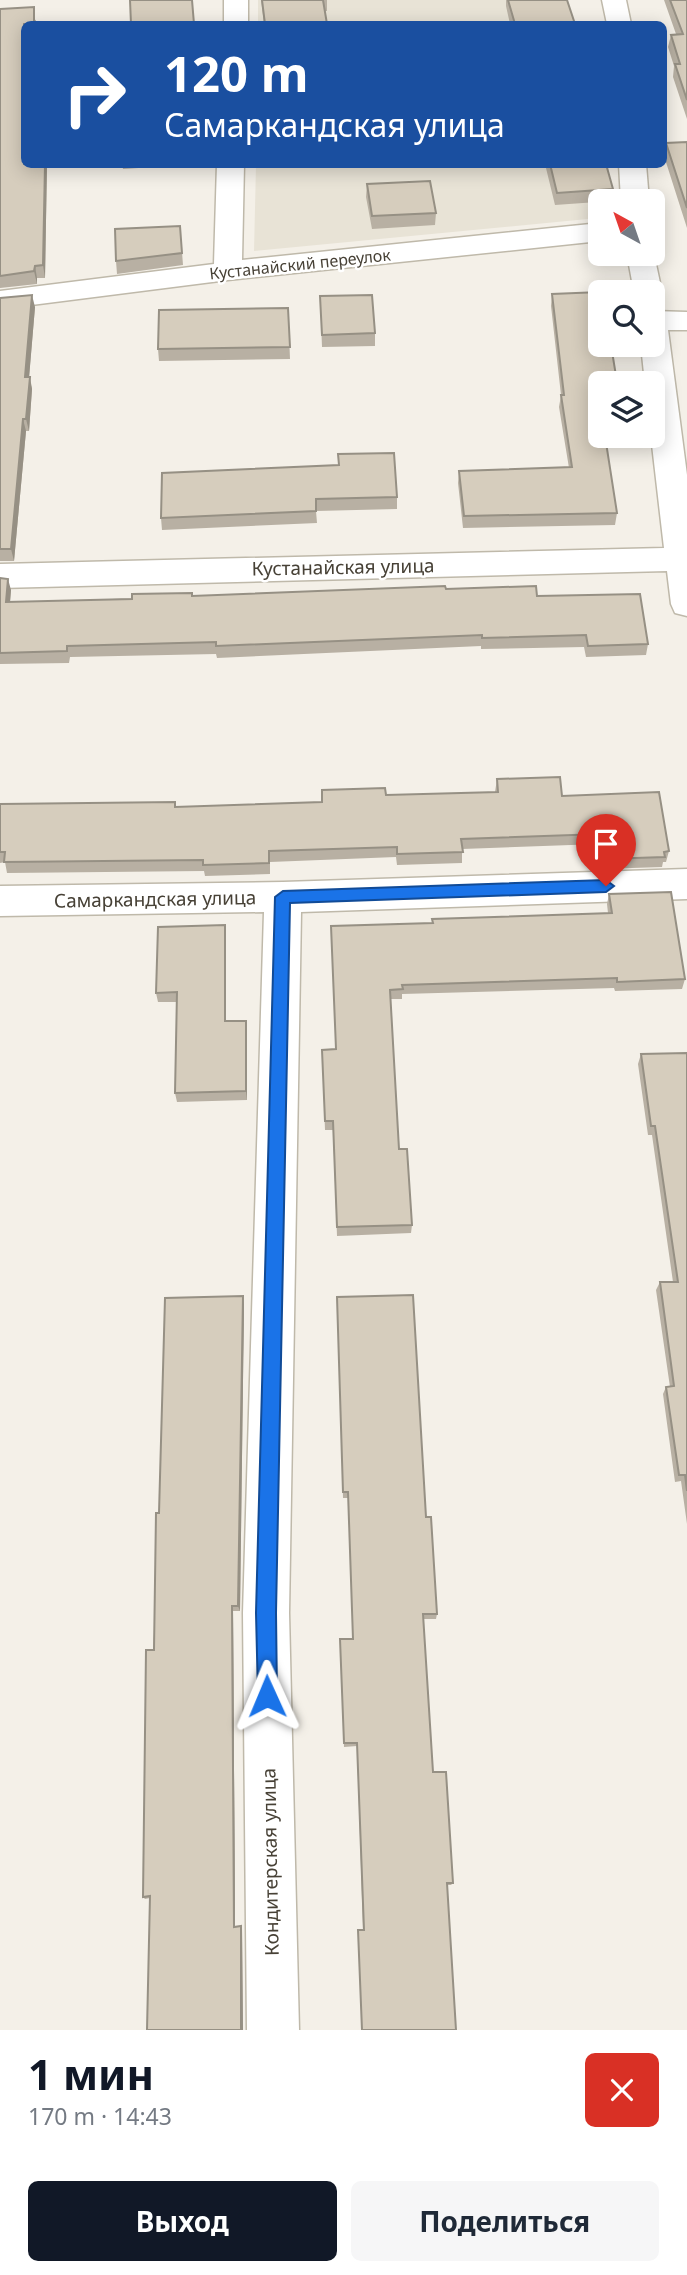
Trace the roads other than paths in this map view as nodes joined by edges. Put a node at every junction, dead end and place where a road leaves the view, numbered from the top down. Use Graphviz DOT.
graph roads {
  1 [pos="236,0"];
  2 [pos="614,0"];
  3 [pos="236,21"];
  4 [pos="618,21"];
  5 [pos="232,168"];
  6 [pos="632,168"];
  7 [pos="634,189"];
  8 [pos="588,233"];
  9 [pos="228,271"];
  10 [pos="0,300"];
  11 [pos="687,321"];
  12 [pos="665,322"];
  13 [pos="658,357"];
  14 [pos="684,559"];
  15 [pos="0,576"];
  16 [pos="687,604"];
  17 [pos="687,884"];
  18 [pos="283,897"];
  19 [pos="0,901"];
  20 [pos="273,2030"];
  1 -- 3 [label="street"];
  2 -- 4 [label="street"];
  5 -- 9 [label="street"];
  6 -- 7 [label="street"];
  8 -- 9 [label="street, Кустанайский переулок"];
  9 -- 10 [label="street, Кустанайский переулок"];
  11 -- 12 [label="street"];
  13 -- 14 [label="street"];
  14 -- 15 [label="street, Кустанайская улица"];
  14 -- 16 [label="street"];
  17 -- 18 [label="street, Самаркандская улица"];
  18 -- 19 [label="street, Самаркандская улица"];
  18 -- 20 [label="street, Кондитерская улица"];
}
